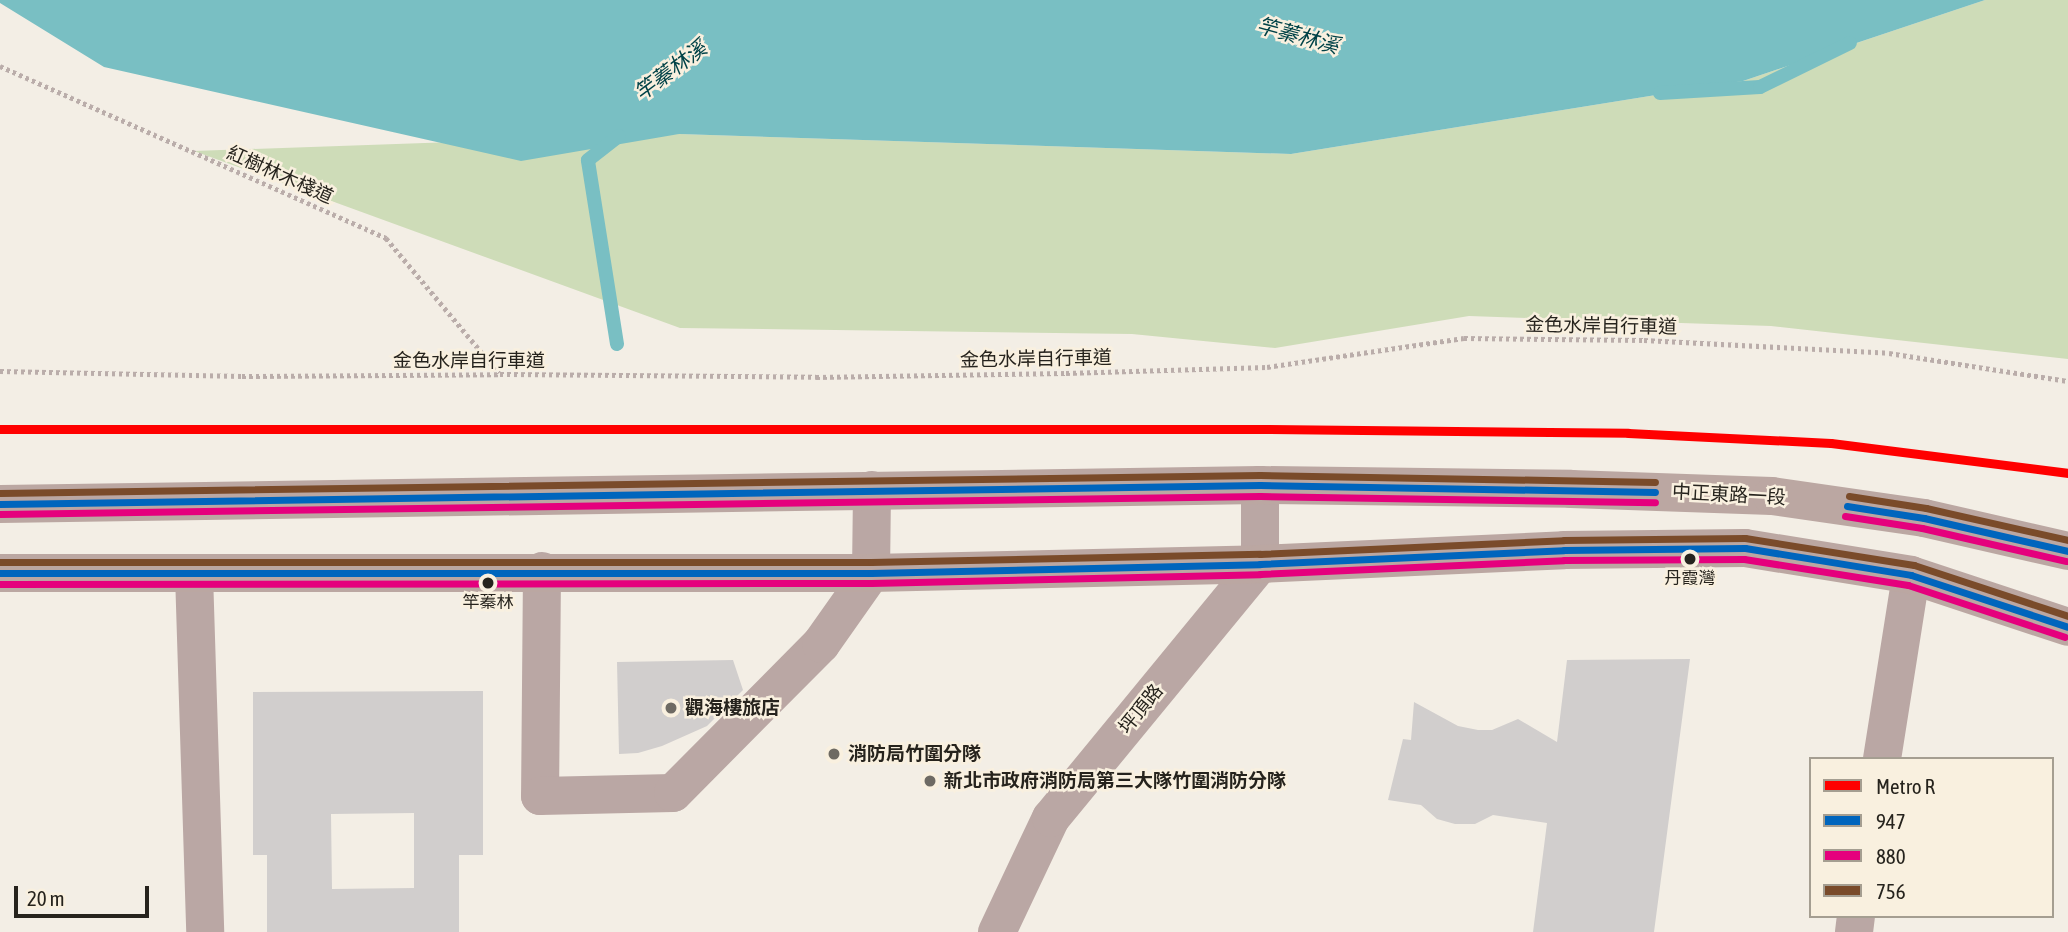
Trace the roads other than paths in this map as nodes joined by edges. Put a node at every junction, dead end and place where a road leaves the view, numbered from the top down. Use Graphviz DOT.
graph roads {
  1 [pos="1260,485"];
  2 [pos="872,490"];
  3 [pos="0,503"];
  4 [pos="2068,551"];
  5 [pos="1260,564"];
  6 [pos="542,571"];
  7 [pos="0,573"];
  8 [pos="871,573"];
  9 [pos="194,574"];
  10 [pos="1911,575"];
  11 [pos="2068,627"];
  12 [pos="1882,757"];
  13 [pos="205,932"];
  14 [pos="997,932"];
  1 -- 2 [label="main road, 中正東路一段"];
  1 -- 4 [label="main road, 中正東路一段"];
  1 -- 5 [label="street"];
  2 -- 3 [label="main road, 中正東路一段"];
  2 -- 8 [label="street"];
  5 -- 8 [label="main road"];
  5 -- 10 [label="main road"];
  5 -- 14 [label="street, 坪頂路"];
  6 -- 8 [label="main road"];
  6 -- 8 [label="street"];
  6 -- 9 [label="main road"];
  7 -- 9 [label="main road"];
  9 -- 13 [label="street"];
  10 -- 11 [label="main road"];
  10 -- 12 [label="street"];
}
